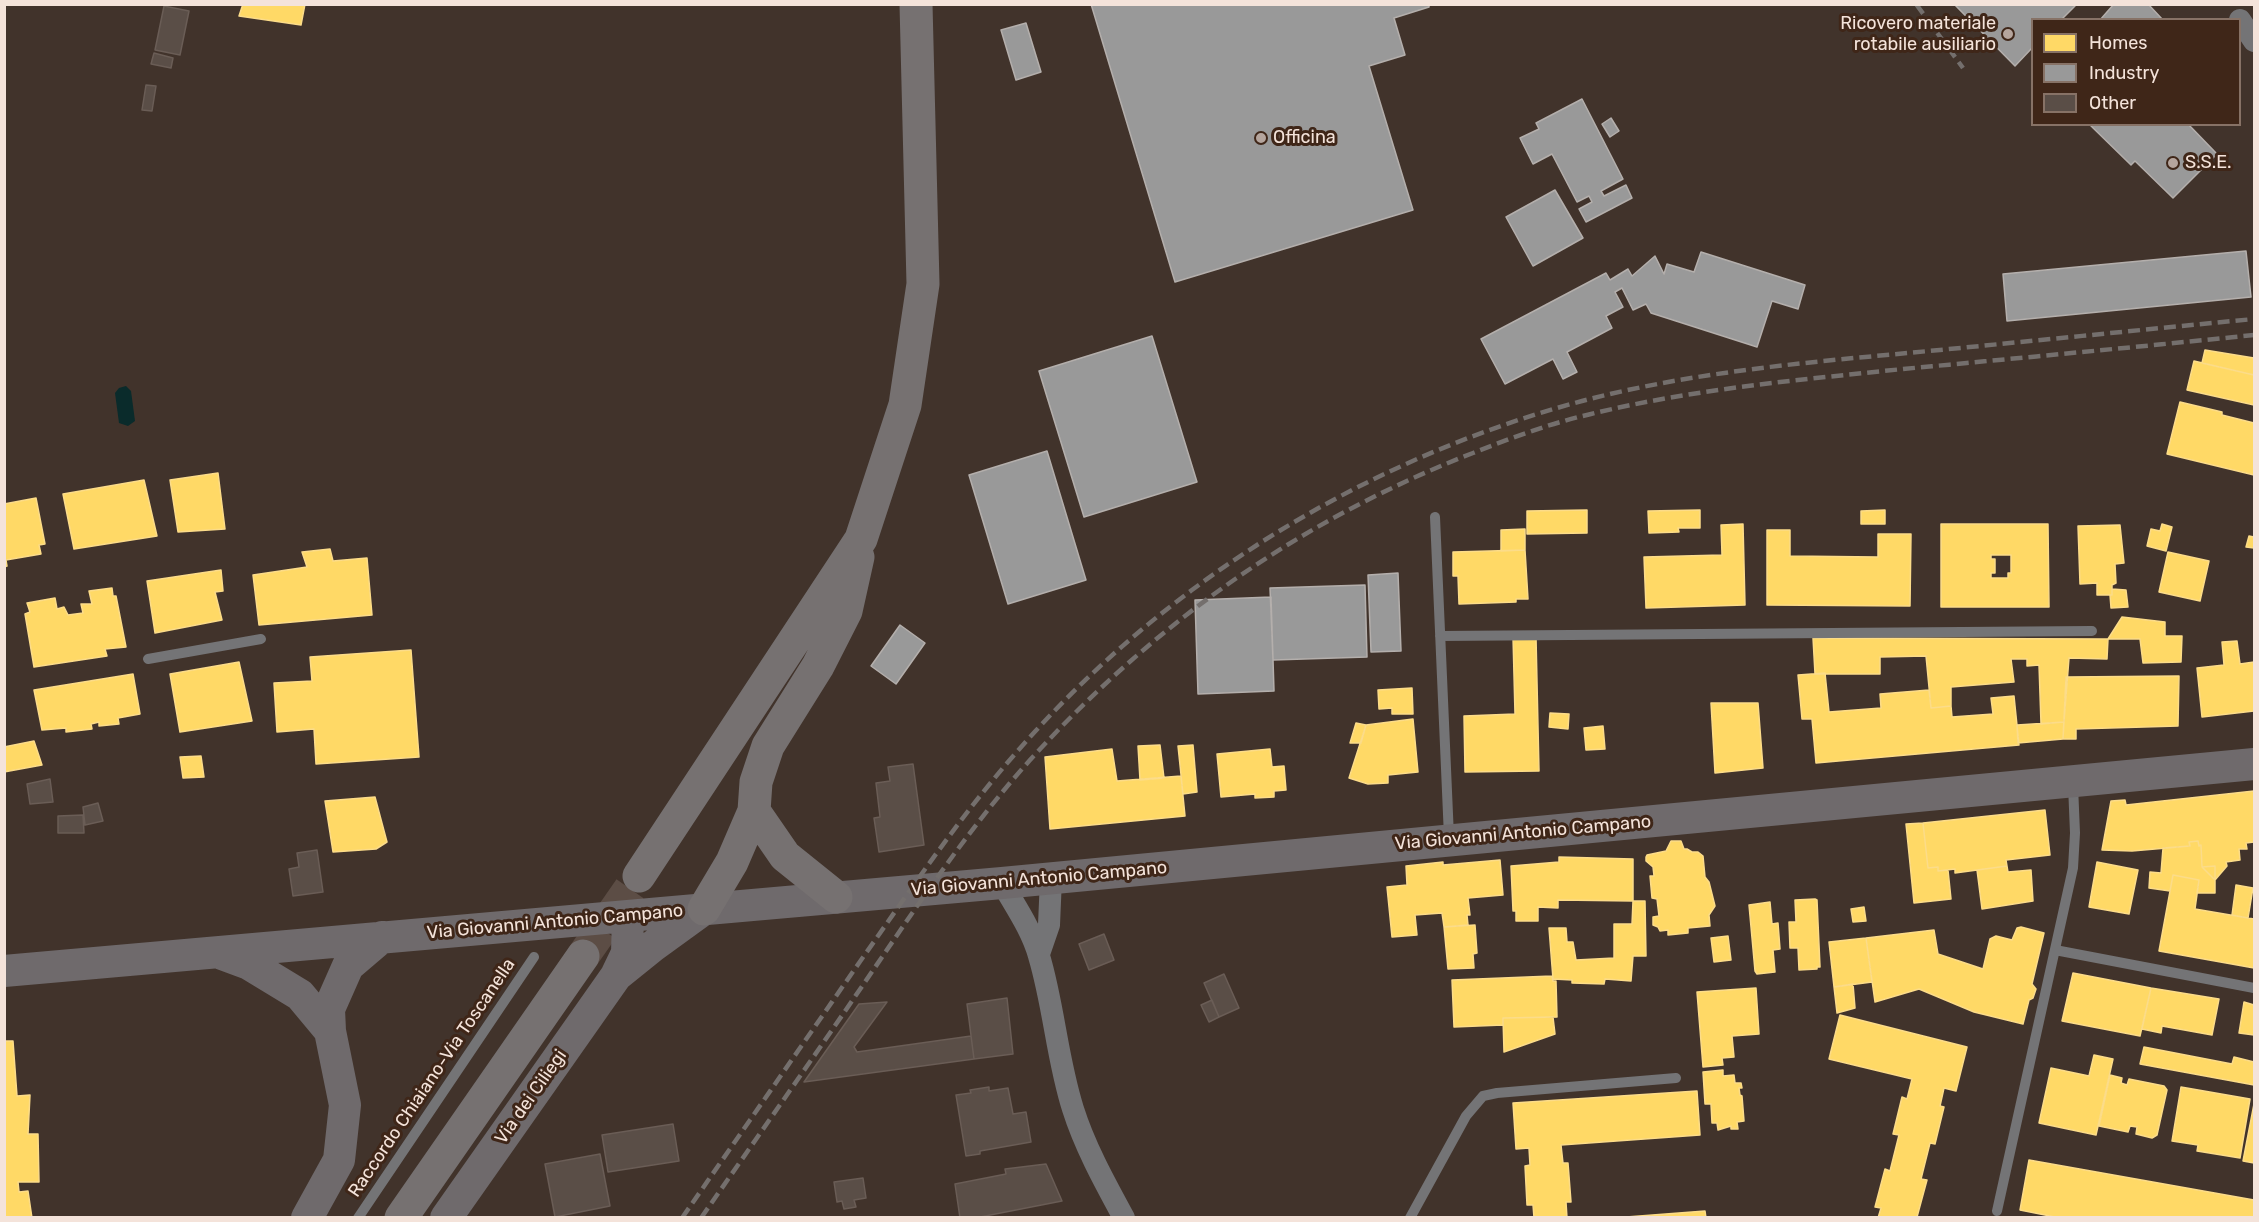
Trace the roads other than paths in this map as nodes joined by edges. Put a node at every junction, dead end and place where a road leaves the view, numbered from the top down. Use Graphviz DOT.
graph roads {
  1 [pos="2228,4"];
  2 [pos="916,14"];
  3 [pos="2238,18"];
  4 [pos="2241,23"];
  5 [pos="2254,41"];
  6 [pos="1435,517"];
  7 [pos="861,539"];
  8 [pos="2092,631"];
  9 [pos="1440,636"];
  10 [pos="261,639"];
  11 [pos="148,659"];
  12 [pos="2254,764"];
  13 [pos="2073,782"];
  14 [pos="754,811"];
  15 [pos="1449,840"];
  16 [pos="639,876"];
  17 [pos="1051,878"];
  18 [pos="1002,882"];
  19 [pos="836,897"];
  20 [pos="704,909"];
  21 [pos="628,916"];
  22 [pos="382,938"];
  23 [pos="2055,950"];
  24 [pos="218,952"];
  25 [pos="1039,954"];
  26 [pos="583,956"];
  27 [pos="534,957"];
  28 [pos="4,970"];
  29 [pos="616,976"];
  30 [pos="2254,988"];
  31 [pos="330,1031"];
  32 [pos="1676,1078"];
  33 [pos="1996,1211"];
  34 [pos="306,1218"];
  35 [pos="358,1218"];
  36 [pos="401,1218"];
  37 [pos="447,1218"];
  38 [pos="1124,1218"];
  39 [pos="1410,1218"];
  1 -- 3 [label="street"];
  2 -- 7 [label="highway"];
  4 -- 5 [label="street"];
  6 -- 9 [label="lane"];
  7 -- 14 [label="highway"];
  7 -- 16 [label="highway"];
  8 -- 9 [label="lane"];
  9 -- 15 [label="lane"];
  10 -- 11 [label="lane"];
  12 -- 13 [label="main road, Via Giovanni Antonio Campano"];
  13 -- 15 [label="main road, Via Giovanni Antonio Campano"];
  13 -- 23 [label="lane"];
  14 -- 19 [label="highway"];
  14 -- 20 [label="highway"];
  15 -- 17 [label="main road, Via Giovanni Antonio Campano"];
  17 -- 18 [label="main road, Via Giovanni Antonio Campano"];
  17 -- 25 [label="street"];
  18 -- 19 [label="main road, Via Giovanni Antonio Campano"];
  18 -- 25 [label="street"];
  19 -- 20 [label="main road, Via Giovanni Antonio Campano"];
  20 -- 21 [label="main road, Via Giovanni Antonio Campano"];
  20 -- 29 [label="main road, Via dei Ciliegi"];
  21 -- 22 [label="main road, Via Giovanni Antonio Campano"];
  21 -- 29 [label="main road, Via dei Ciliegi"];
  22 -- 24 [label="main road, Via Giovanni Antonio Campano"];
  22 -- 31 [label="main road"];
  23 -- 30 [label="lane"];
  23 -- 33 [label="lane"];
  24 -- 28 [label="main road, Via Giovanni Antonio Campano"];
  24 -- 31 [label="main road"];
  25 -- 38 [label="street"];
  26 -- 36 [label="highway"];
  27 -- 35 [label="lane, Raccordo Chiaiano-Via Toscanella"];
  29 -- 37 [label="main road, Via dei Ciliegi"];
  31 -- 34 [label="main road"];
  32 -- 39 [label="lane"];
}
